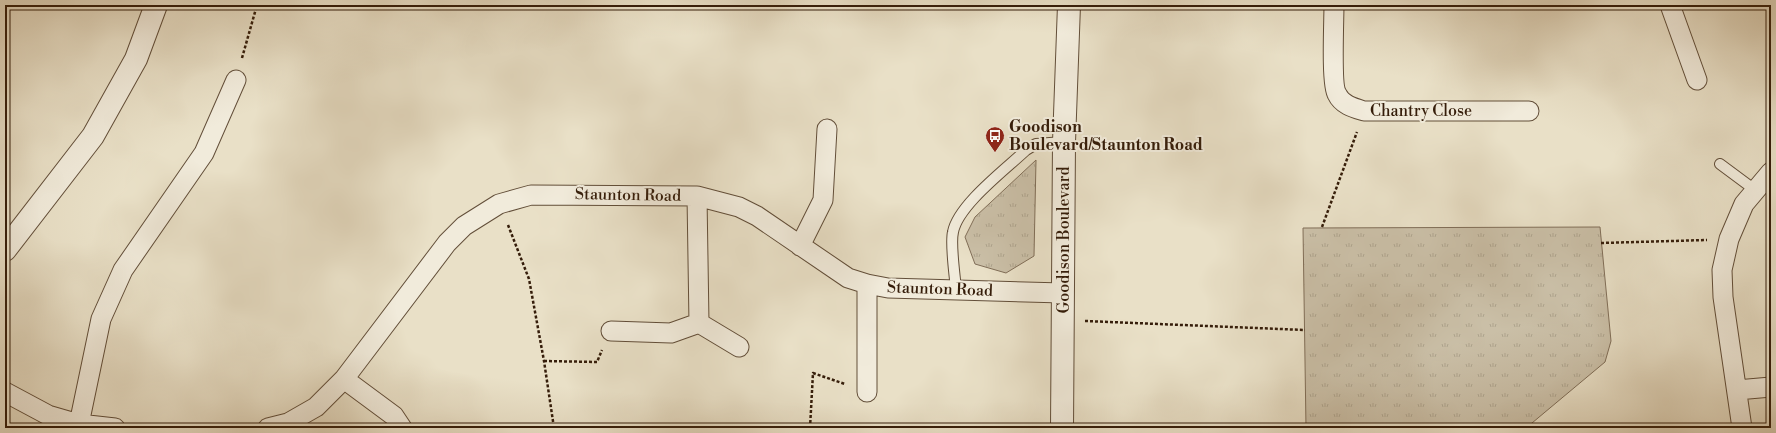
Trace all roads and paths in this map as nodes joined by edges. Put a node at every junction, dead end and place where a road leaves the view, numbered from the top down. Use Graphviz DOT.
graph roads {
  1 [pos="156,5"];
  2 [pos="257,5"];
  3 [pos="1069,5"];
  4 [pos="1334,5"];
  5 [pos="1670,5"];
  6 [pos="236,80"];
  7 [pos="1697,80"];
  8 [pos="1529,111"];
  9 [pos="1364,112"];
  10 [pos="827,129"];
  11 [pos="1064,142"];
  12 [pos="1720,164"];
  13 [pos="1771,172"];
  14 [pos="1755,190"];
  15 [pos="697,196"];
  16 [pos="499,204"];
  17 [pos="1322,228"];
  18 [pos="1729,239"];
  19 [pos="1602,243"];
  20 [pos="800,246"];
  21 [pos="5,250"];
  22 [pos="867,284"];
  23 [pos="956,290"];
  24 [pos="1064,293"];
  25 [pos="1063,320"];
  26 [pos="699,323"];
  27 [pos="1305,330"];
  28 [pos="611,331"];
  29 [pos="739,347"];
  30 [pos="544,361"];
  31 [pos="344,379"];
  32 [pos="1771,387"];
  33 [pos="1737,390"];
  34 [pos="5,392"];
  35 [pos="867,392"];
  36 [pos="79,424"];
  37 [pos="115,428"];
  38 [pos="268,428"];
  39 [pos="402,428"];
  40 [pos="554,428"];
  41 [pos="810,428"];
  42 [pos="1062,428"];
  43 [pos="1742,428"];
  1 -- 21 [label="street"];
  2 -- 6 [label="path"];
  3 -- 11 [label="street, Goodison Boulevard"];
  4 -- 9 [label="street, Chantry Close"];
  5 -- 7 [label="street"];
  6 -- 36 [label="street"];
  8 -- 9 [label="street, Chantry Close"];
  9 -- 17 [label="path"];
  10 -- 20 [label="street"];
  11 -- 23 [label="lane"];
  11 -- 24 [label="street, Goodison Boulevard"];
  12 -- 14 [label="lane"];
  13 -- 14 [label="street"];
  14 -- 18 [label="street"];
  15 -- 16 [label="street, Staunton Road"];
  15 -- 20 [label="street, Staunton Road"];
  15 -- 26 [label="street"];
  16 -- 30 [label="path"];
  16 -- 31 [label="street, Staunton Road"];
  18 -- 19 [label="path"];
  18 -- 33 [label="street"];
  20 -- 22 [label="street, Staunton Road"];
  22 -- 23 [label="street, Staunton Road"];
  22 -- 35 [label="street"];
  23 -- 24 [label="street, Staunton Road"];
  24 -- 25 [label="street, Goodison Boulevard"];
  25 -- 27 [label="path"];
  25 -- 42 [label="street, Goodison Boulevard"];
  26 -- 28 [label="street"];
  26 -- 29 [label="street"];
  28 -- 30 [label="path"];
  30 -- 40 [label="path"];
  31 -- 38 [label="street, Staunton Road"];
  31 -- 39 [label="street"];
  32 -- 33 [label="street"];
  33 -- 43 [label="street"];
  34 -- 36 [label="street"];
  35 -- 41 [label="path"];
  36 -- 37 [label="street"];
}
